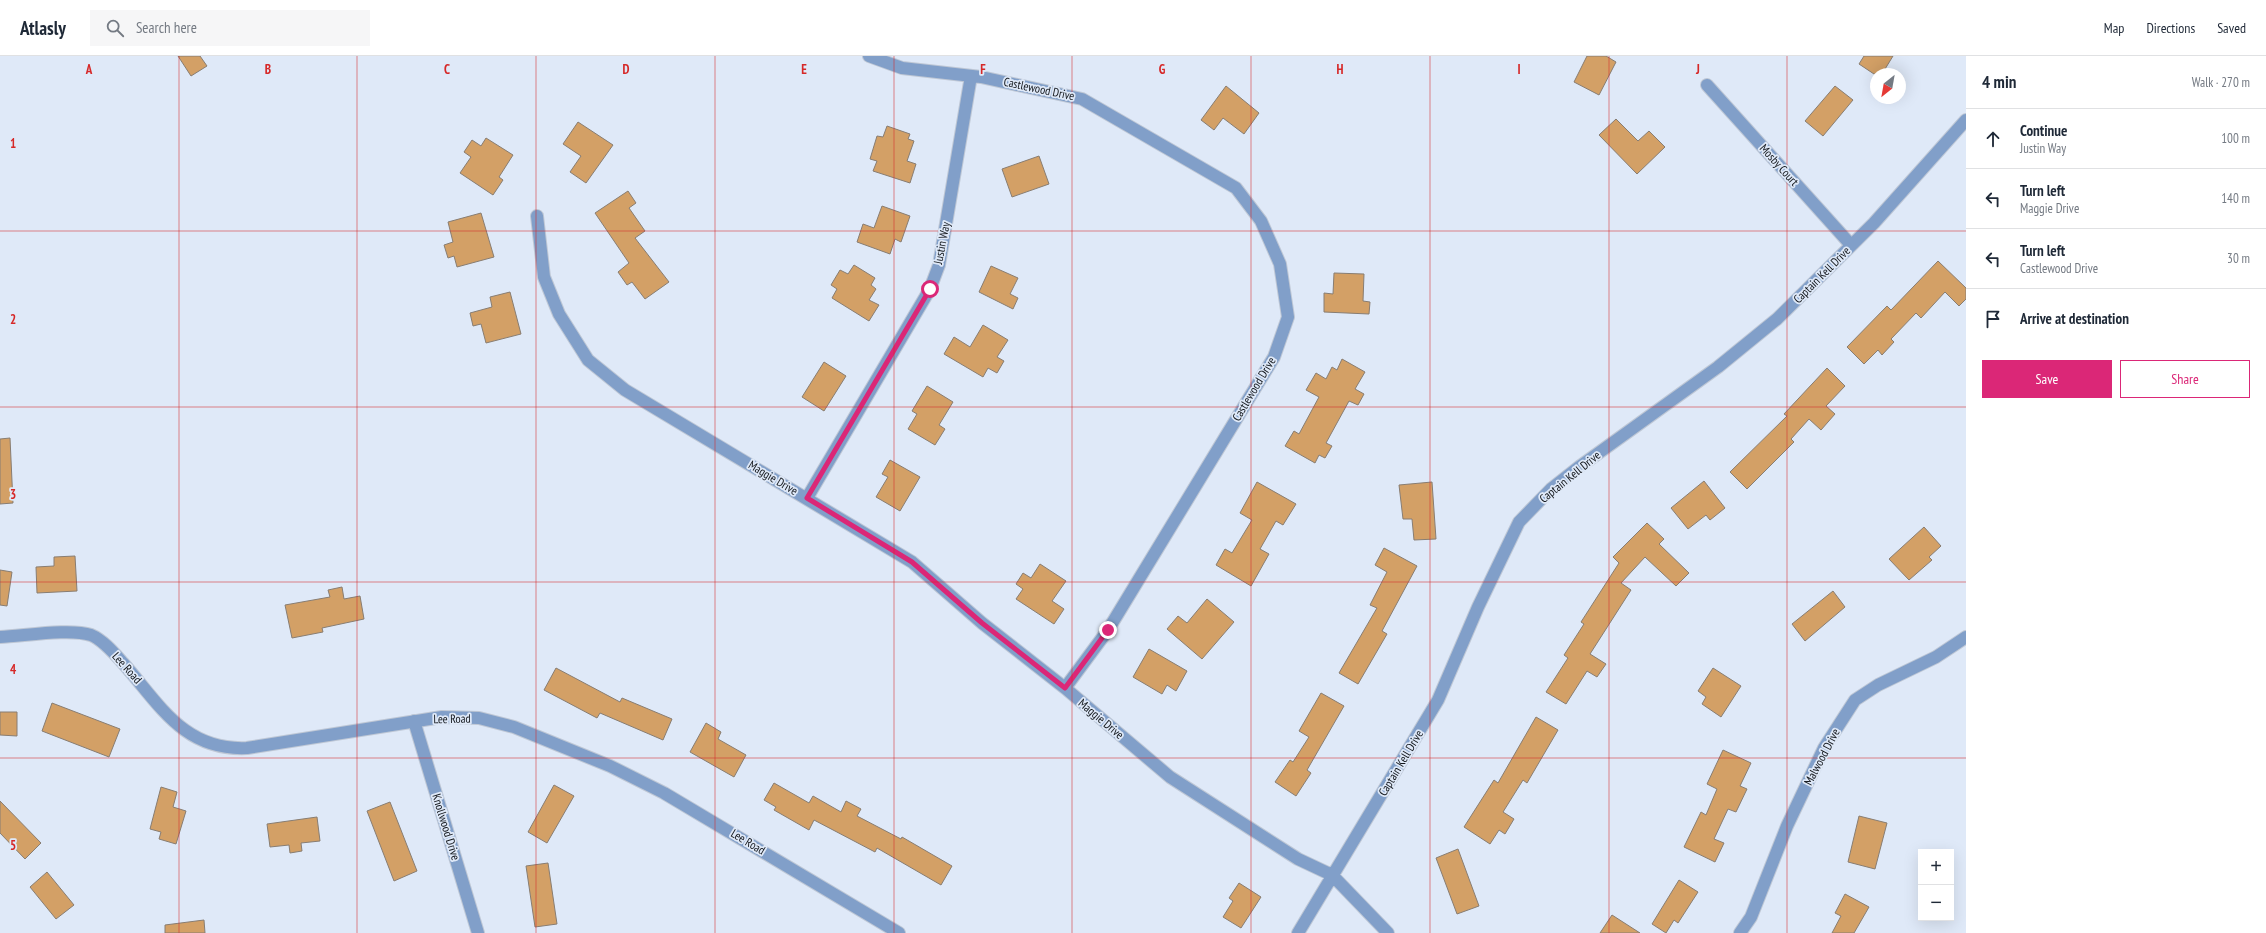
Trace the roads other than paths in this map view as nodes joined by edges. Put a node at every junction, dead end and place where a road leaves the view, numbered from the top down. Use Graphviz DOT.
graph roads {
  1 [pos="869,56"];
  2 [pos="971,76"];
  3 [pos="1707,85"];
  4 [pos="1966,120"];
  5 [pos="537,216"];
  6 [pos="1851,245"];
  7 [pos="807,498"];
  8 [pos="0,637"];
  9 [pos="1966,637"];
  10 [pos="1065,688"];
  11 [pos="414,721"];
  12 [pos="1332,875"];
  13 [pos="893,931"];
  14 [pos="478,933"];
  15 [pos="1298,933"];
  16 [pos="1388,933"];
  17 [pos="1740,933"];
  1 -- 2 [label="street, Castlewood Drive"];
  2 -- 7 [label="street, Justin Way"];
  2 -- 10 [label="street, Castlewood Drive"];
  3 -- 6 [label="street, Mosby Court"];
  4 -- 6 [label="street, Captain Kell Drive"];
  5 -- 7 [label="street, Maggie Drive"];
  6 -- 12 [label="street, Captain Kell Drive"];
  7 -- 10 [label="street, Maggie Drive"];
  8 -- 11 [label="street, Lee Road"];
  9 -- 17 [label="street, Malwood Drive"];
  10 -- 12 [label="street, Maggie Drive"];
  11 -- 13 [label="street, Lee Road"];
  11 -- 14 [label="street, Knollwood Drive"];
  12 -- 15 [label="street, Captain Kell Drive"];
  12 -- 16 [label="street"];
}
